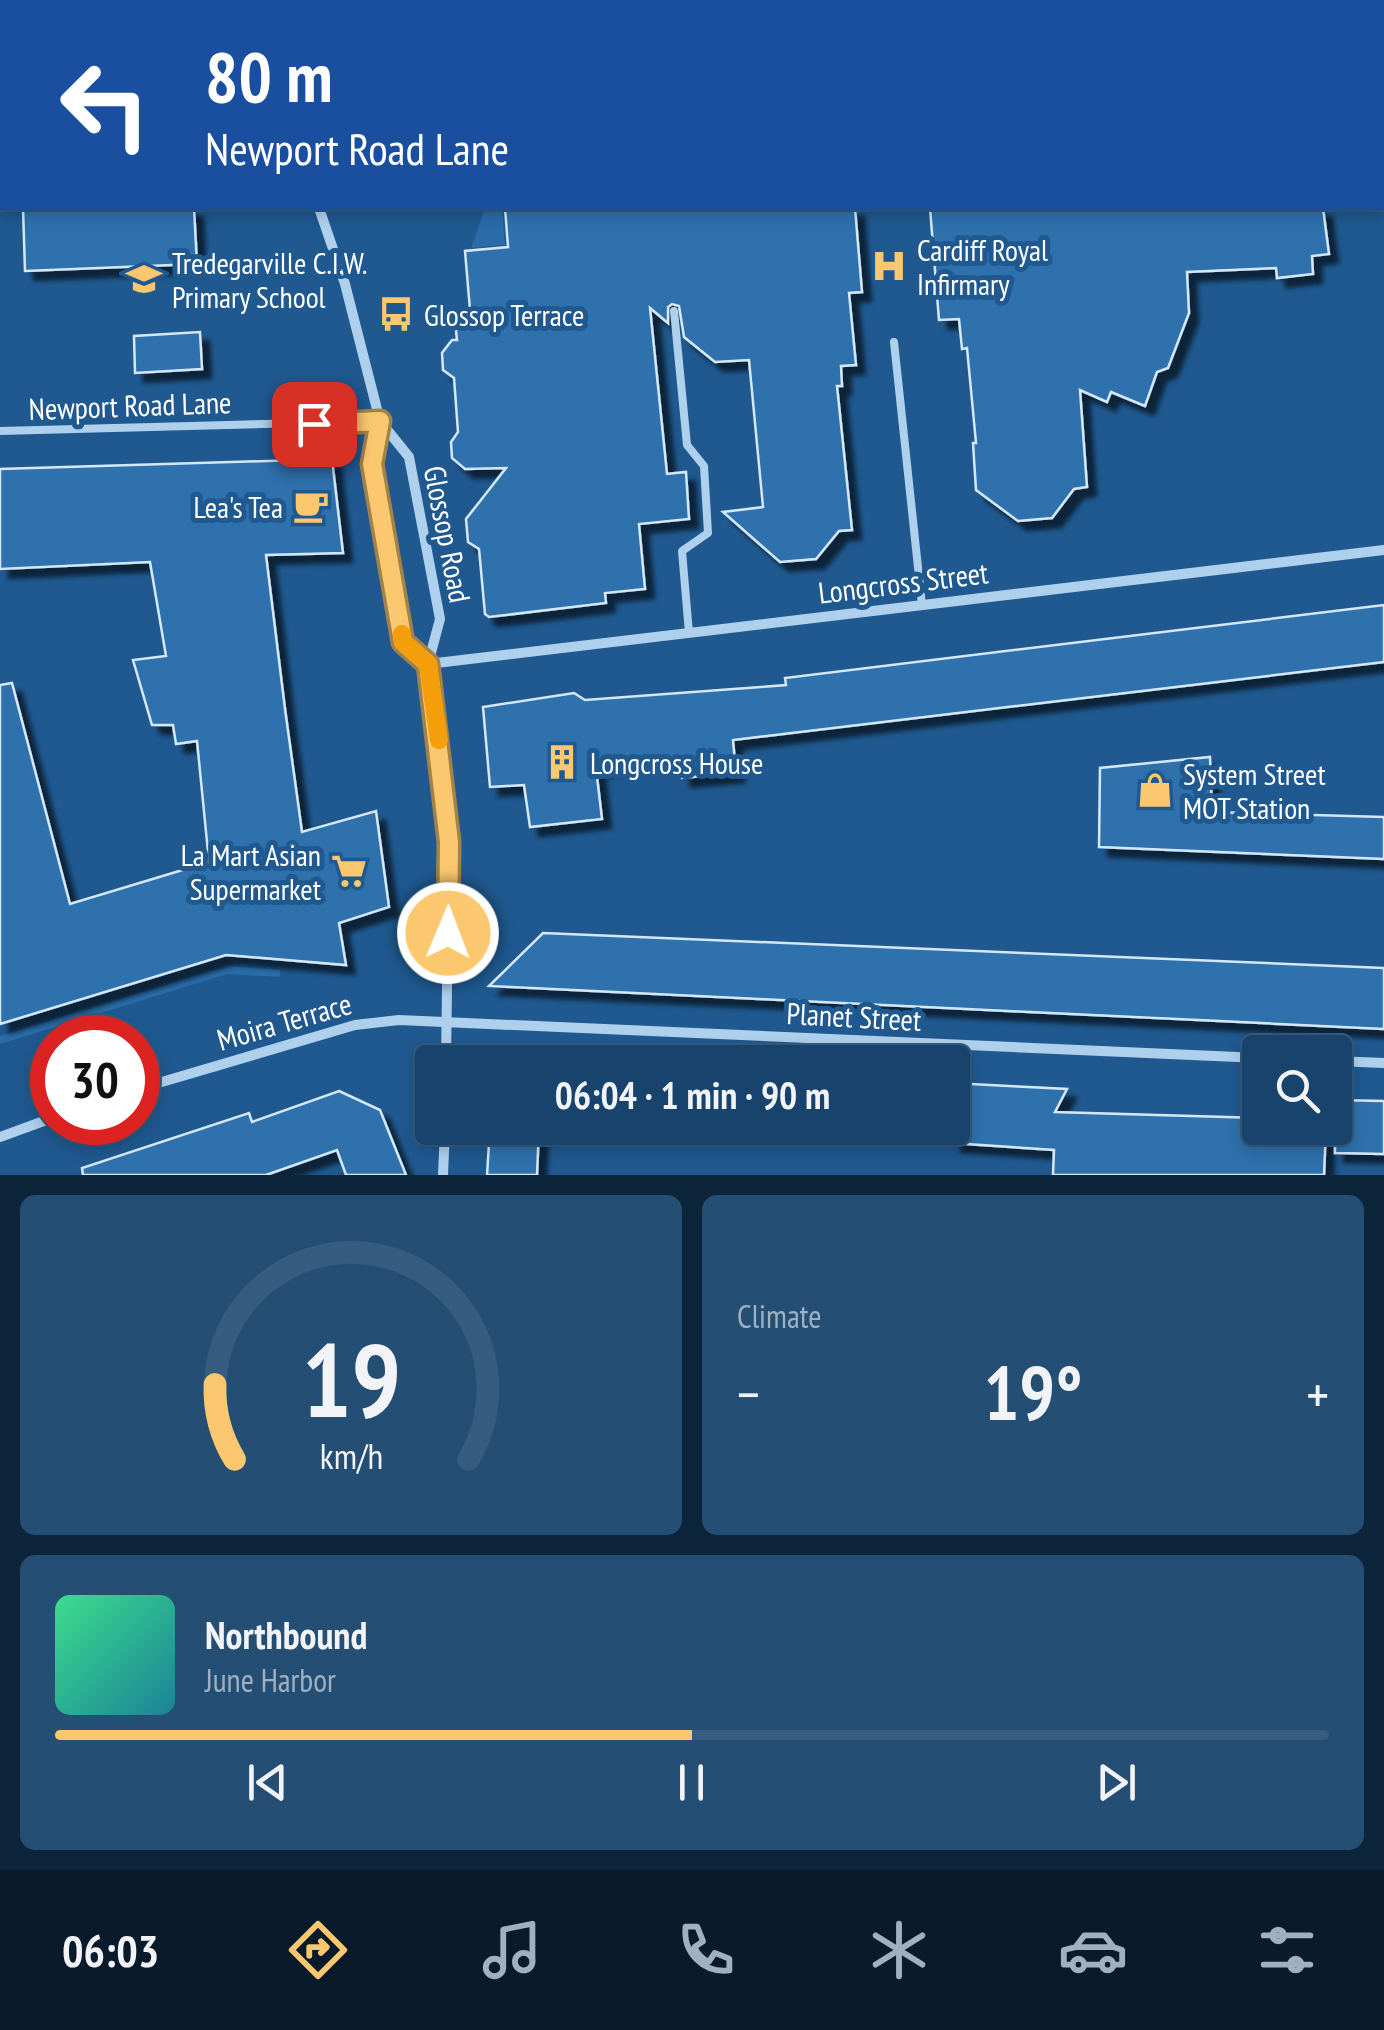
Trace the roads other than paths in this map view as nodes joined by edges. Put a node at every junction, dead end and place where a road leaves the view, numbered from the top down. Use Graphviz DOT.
graph roads {
  1 [pos="320,210"];
  2 [pos="674,311"];
  3 [pos="894,342"];
  4 [pos="380,421"];
  5 [pos="0,432"];
  6 [pos="1384,550"];
  7 [pos="922,605"];
  8 [pos="689,633"];
  9 [pos="428,664"];
  10 [pos="447,1021"];
  11 [pos="446,1045"];
  12 [pos="1242,1057"];
  13 [pos="1352,1062"];
  14 [pos="1384,1063"];
  15 [pos="160,1083"];
  16 [pos="30,1126"];
  17 [pos="0,1138"];
  18 [pos="444,1145"];
  19 [pos="443,1175"];
  1 -- 4 [label="street, Glossop Road"];
  2 -- 8 [label="lane"];
  3 -- 7 [label="lane"];
  4 -- 5 [label="lane, Newport Road Lane"];
  4 -- 9 [label="street, Glossop Road"];
  4 -- 9 [label="street, Glossop Road"];
  6 -- 7 [label="street, Longcross Street"];
  7 -- 8 [label="street, Longcross Street"];
  8 -- 9 [label="street, Longcross Street"];
  9 -- 10 [label="street, Glossop Road"];
  10 -- 11 [label="street, Glossop Road"];
  10 -- 12 [label="street, Planet Street"];
  10 -- 15 [label="street, Moira Terrace"];
  13 -- 14 [label="street"];
  16 -- 17 [label="street"];
  18 -- 19 [label="street"];
}
